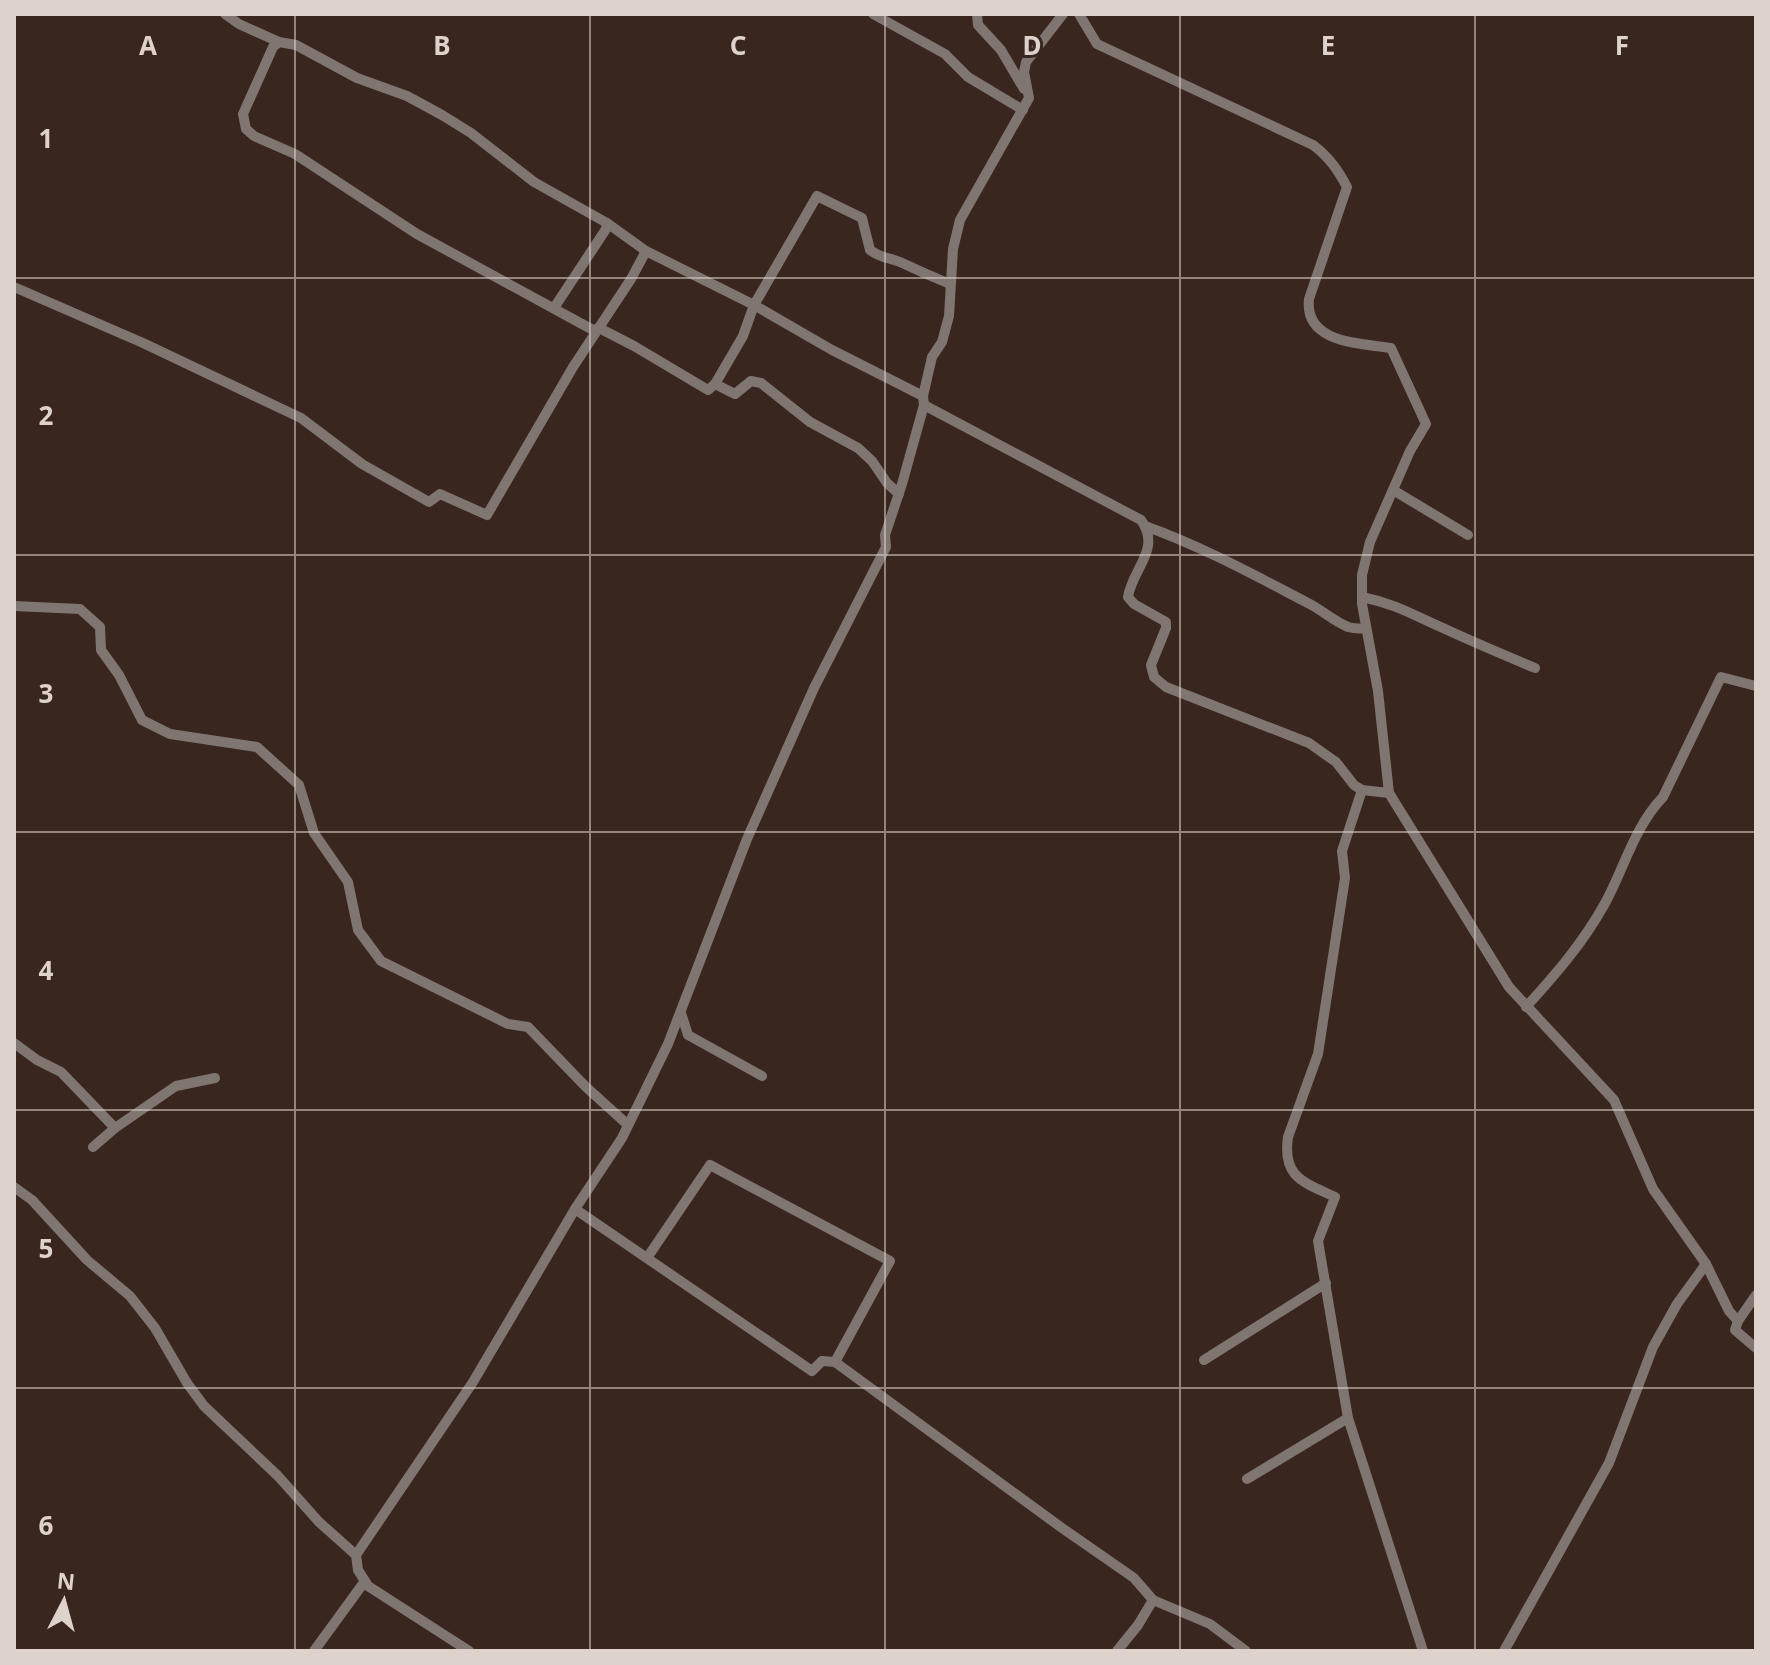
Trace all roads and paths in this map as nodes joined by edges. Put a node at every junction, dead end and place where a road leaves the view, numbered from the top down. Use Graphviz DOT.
graph roads {
  1 [pos="225,14"];
  2 [pos="873,14"];
  3 [pos="977,14"];
  4 [pos="1063,14"];
  5 [pos="1079,14"];
  6 [pos="279,42"];
  7 [pos="1029,98"];
  8 [pos="1023,110"];
  9 [pos="607,223"];
  10 [pos="646,251"];
  11 [pos="950,284"];
  12 [pos="14,287"];
  13 [pos="754,305"];
  14 [pos="554,308"];
  15 [pos="599,328"];
  16 [pos="715,384"];
  17 [pos="923,400"];
  18 [pos="1393,490"];
  19 [pos="899,494"];
  20 [pos="1145,526"];
  21 [pos="1468,535"];
  22 [pos="1362,597"];
  23 [pos="14,606"];
  24 [pos="1366,628"];
  25 [pos="1535,668"];
  26 [pos="1756,686"];
  27 [pos="1362,790"];
  28 [pos="1389,793"];
  29 [pos="1526,1007"];
  30 [pos="681,1013"];
  31 [pos="14,1043"];
  32 [pos="762,1076"];
  33 [pos="215,1078"];
  34 [pos="628,1125"];
  35 [pos="115,1128"];
  36 [pos="93,1147"];
  37 [pos="14,1187"];
  38 [pos="575,1209"];
  39 [pos="647,1258"];
  40 [pos="1706,1264"];
  41 [pos="1326,1283"];
  42 [pos="1756,1295"];
  43 [pos="1738,1321"];
  44 [pos="1756,1348"];
  45 [pos="1204,1360"];
  46 [pos="835,1362"];
  47 [pos="1348,1418"];
  48 [pos="1247,1479"];
  49 [pos="356,1555"];
  50 [pos="365,1581"];
  51 [pos="1153,1600"];
  52 [pos="314,1651"];
  53 [pos="469,1651"];
  54 [pos="1117,1651"];
  55 [pos="1246,1651"];
  56 [pos="1423,1651"];
  57 [pos="1504,1651"];
  1 -- 6 [label="street"];
  2 -- 8 [label="street"];
  3 -- 7 [label="street"];
  4 -- 7 [label="street"];
  5 -- 18 [label="street"];
  6 -- 9 [label="street"];
  6 -- 14 [label="street"];
  7 -- 8 [label="street"];
  8 -- 11 [label="street"];
  9 -- 10 [label="street"];
  9 -- 14 [label="street"];
  10 -- 13 [label="street"];
  10 -- 15 [label="street"];
  11 -- 13 [label="street"];
  11 -- 17 [label="street"];
  12 -- 15 [label="street"];
  13 -- 16 [label="street"];
  13 -- 17 [label="street"];
  14 -- 15 [label="street"];
  15 -- 16 [label="street"];
  16 -- 19 [label="street"];
  17 -- 19 [label="street"];
  17 -- 20 [label="street"];
  18 -- 21 [label="street"];
  18 -- 22 [label="street"];
  19 -- 30 [label="street"];
  20 -- 24 [label="street"];
  20 -- 27 [label="street"];
  22 -- 24 [label="street"];
  22 -- 25 [label="street"];
  23 -- 34 [label="street"];
  24 -- 28 [label="street"];
  26 -- 29 [label="street"];
  27 -- 28 [label="street"];
  27 -- 41 [label="street"];
  28 -- 29 [label="street"];
  29 -- 40 [label="street"];
  30 -- 32 [label="street"];
  30 -- 34 [label="street"];
  31 -- 35 [label="street"];
  33 -- 35 [label="street"];
  34 -- 38 [label="street"];
  35 -- 36 [label="street"];
  37 -- 49 [label="street"];
  38 -- 39 [label="street"];
  38 -- 49 [label="street"];
  39 -- 46 [label="street"];
  39 -- 46 [label="street"];
  40 -- 43 [label="street"];
  40 -- 57 [label="street"];
  41 -- 45 [label="street"];
  41 -- 47 [label="street"];
  42 -- 43 [label="street"];
  43 -- 44 [label="street"];
  46 -- 51 [label="street"];
  47 -- 48 [label="street"];
  47 -- 56 [label="street"];
  49 -- 50 [label="street"];
  50 -- 52 [label="street"];
  50 -- 53 [label="street"];
  51 -- 54 [label="street"];
  51 -- 55 [label="street"];
}
